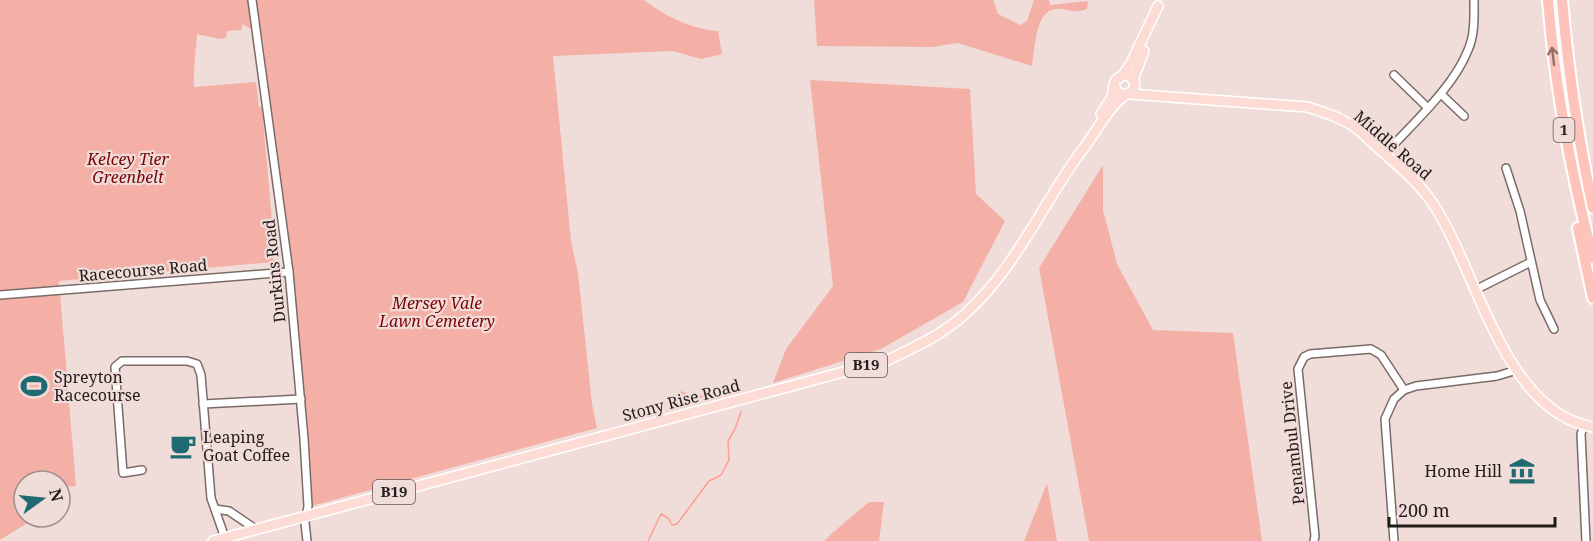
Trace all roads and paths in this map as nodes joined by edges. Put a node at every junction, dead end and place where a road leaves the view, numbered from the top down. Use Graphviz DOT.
graph roads {
  1 [pos="252,0"];
  2 [pos="1474,0"];
  3 [pos="1548,0"];
  4 [pos="1562,0"];
  5 [pos="1159,3"];
  6 [pos="1123,75"];
  7 [pos="1394,75"];
  8 [pos="1134,82"];
  9 [pos="1114,84"];
  10 [pos="1557,91"];
  11 [pos="1127,94"];
  12 [pos="1441,94"];
  13 [pos="1155,95"];
  14 [pos="1427,107"];
  15 [pos="1464,116"];
  16 [pos="1580,146"];
  17 [pos="1385,154"];
  18 [pos="1074,161"];
  19 [pos="1506,168"];
  20 [pos="1593,190"];
  21 [pos="1593,208"];
  22 [pos="1593,258"];
  23 [pos="1531,262"];
  24 [pos="289,272"];
  25 [pos="1475,290"];
  26 [pos="0,295"];
  27 [pos="1593,298"];
  28 [pos="1554,329"];
  29 [pos="1517,370"];
  30 [pos="1404,390"];
  31 [pos="301,399"];
  32 [pos="203,404"];
  33 [pos="1588,426"];
  34 [pos="142,470"];
  35 [pos="215,509"];
  36 [pos="306,515"];
  37 [pos="257,530"];
  38 [pos="225,538"];
  39 [pos="213,541"];
  40 [pos="307,541"];
  41 [pos="1314,541"];
  42 [pos="1394,541"];
  43 [pos="1587,541"];
  1 -- 24 [label="street, Durkins Road"];
  2 -- 12 [label="street"];
  10 -- 3 [label="highway, 1, one-way"];
  4 -- 16 [label="highway, 1"];
  5 -- 6 [label="main road, B19"];
  5 -- 8 [label="main road, B19"];
  6 -- 8 [label="main road"];
  6 -- 9 [label="main road, B19"];
  7 -- 14 [label="street"];
  8 -- 11 [label="main road, B19"];
  8 -- 13 [label="main road, Middle Road"];
  9 -- 11 [label="main road"];
  9 -- 18 [label="main road, Stony Rise Road / B19"];
  10 -- 22 [label="highway, 1"];
  10 -- 27 [label="highway"];
  11 -- 13 [label="main road, Middle Road"];
  11 -- 18 [label="main road, Stony Rise Road / B19"];
  12 -- 14 [label="street"];
  12 -- 15 [label="street"];
  13 -- 17 [label="main road, Middle Road"];
  14 -- 17 [label="street"];
  16 -- 20 [label="highway"];
  16 -- 21 [label="highway, 1"];
  17 -- 25 [label="main road, Middle Road"];
  18 -- 36 [label="main road, Stony Rise Road / B19"];
  19 -- 23 [label="street"];
  23 -- 25 [label="street"];
  23 -- 28 [label="street"];
  24 -- 26 [label="street, Racecourse Road"];
  24 -- 31 [label="street, Durkins Road"];
  25 -- 29 [label="main road, Middle Road"];
  29 -- 30 [label="street"];
  29 -- 33 [label="main road, Middle Road"];
  30 -- 41 [label="street, Penambul Drive"];
  30 -- 42 [label="street"];
  31 -- 32 [label="street"];
  31 -- 36 [label="street, Durkins Road"];
  32 -- 34 [label="street"];
  32 -- 35 [label="street"];
  33 -- 43 [label="street"];
  35 -- 37 [label="street"];
  35 -- 38 [label="street"];
  36 -- 37 [label="main road, Stony Rise Road / B19"];
  36 -- 40 [label="street, Durkins Road"];
  37 -- 38 [label="main road, Stony Rise Road / B19"];
  38 -- 39 [label="main road, Stony Rise Road / B19"];
}
